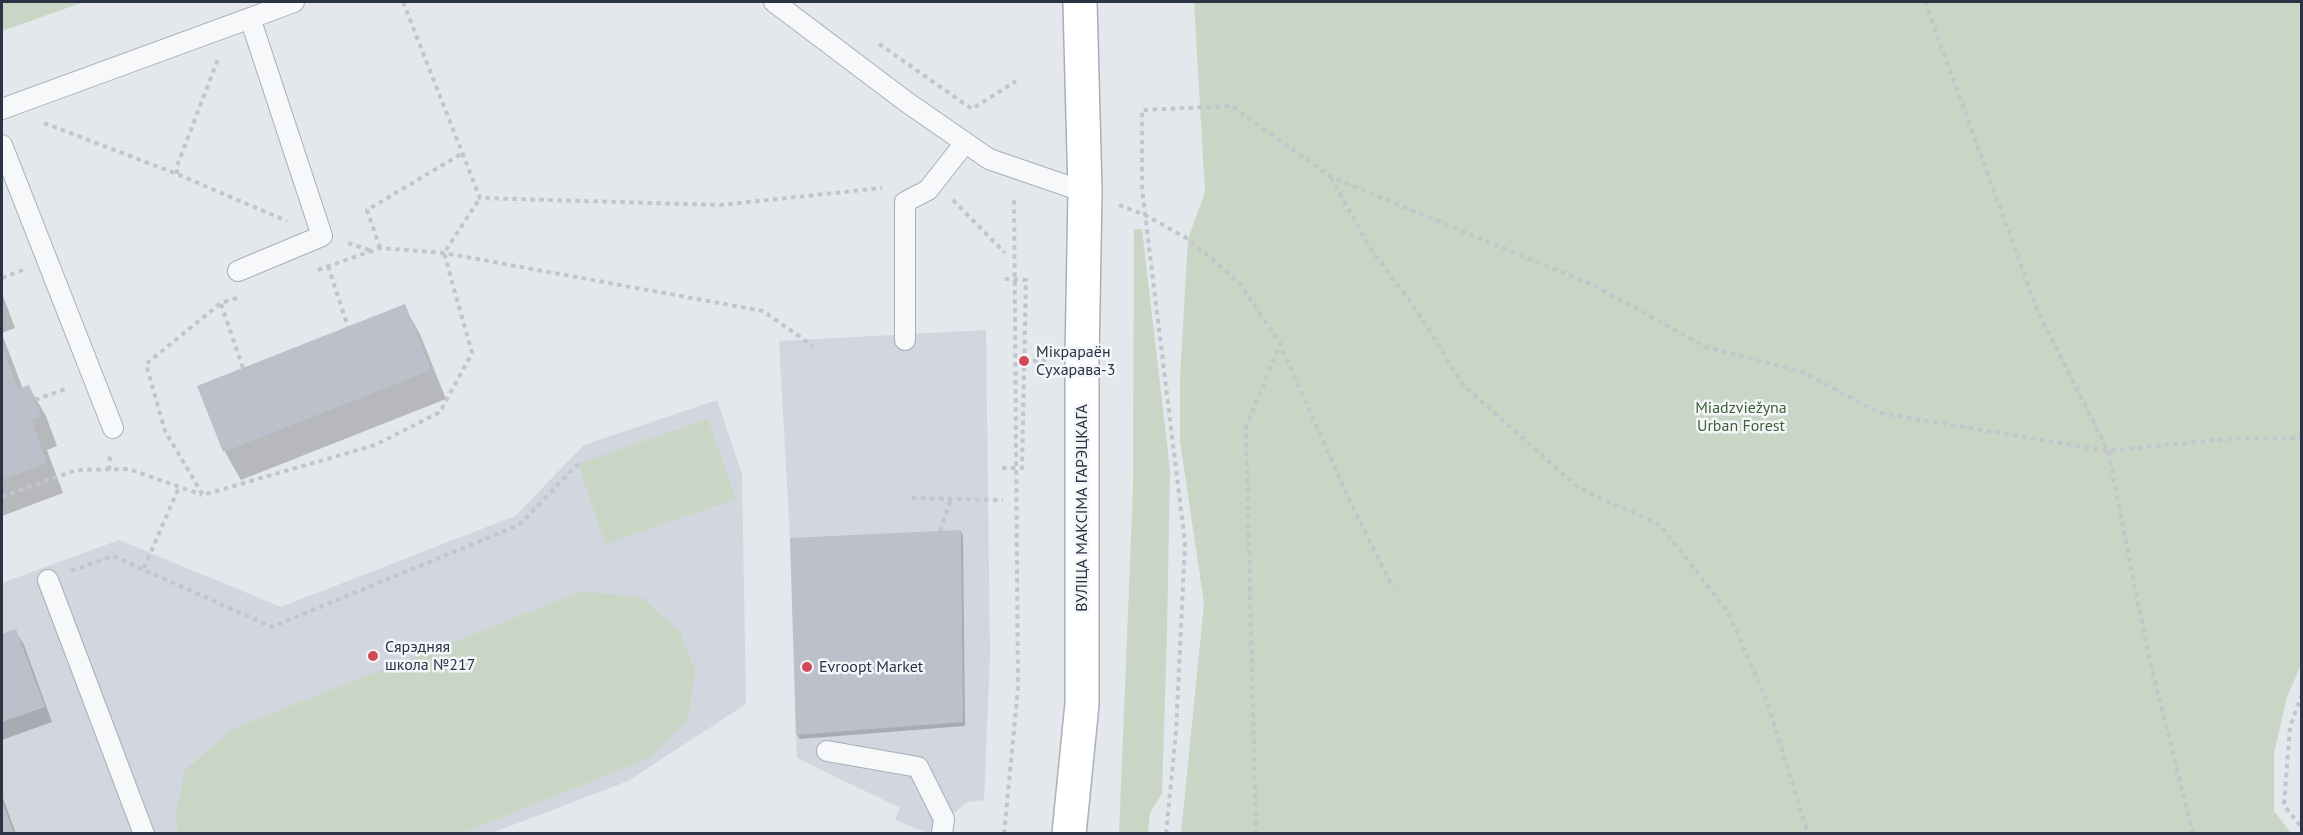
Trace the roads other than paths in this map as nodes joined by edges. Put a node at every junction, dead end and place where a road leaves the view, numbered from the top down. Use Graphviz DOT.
graph roads {
  1 [pos="294,2"];
  2 [pos="774,2"];
  3 [pos="1080,2"];
  4 [pos="250,18"];
  5 [pos="3,108"];
  6 [pos="964,144"];
  7 [pos="2,145"];
  8 [pos="1085,192"];
  9 [pos="238,271"];
  10 [pos="905,340"];
  11 [pos="113,428"];
  12 [pos="48,580"];
  13 [pos="827,751"];
  14 [pos="144,834"];
  15 [pos="942,834"];
  16 [pos="1069,834"];
  1 -- 4 [label="lane"];
  2 -- 6 [label="lane"];
  3 -- 8 [label="main road, ВУЛІЦА МАКСІМА ГАРЭЦКАГА"];
  4 -- 5 [label="lane"];
  4 -- 9 [label="lane"];
  6 -- 8 [label="lane"];
  6 -- 10 [label="lane"];
  7 -- 11 [label="lane"];
  8 -- 16 [label="main road, ВУЛІЦА МАКСІМА ГАРЭЦКАГА"];
  12 -- 14 [label="lane"];
  13 -- 15 [label="lane"];
}
